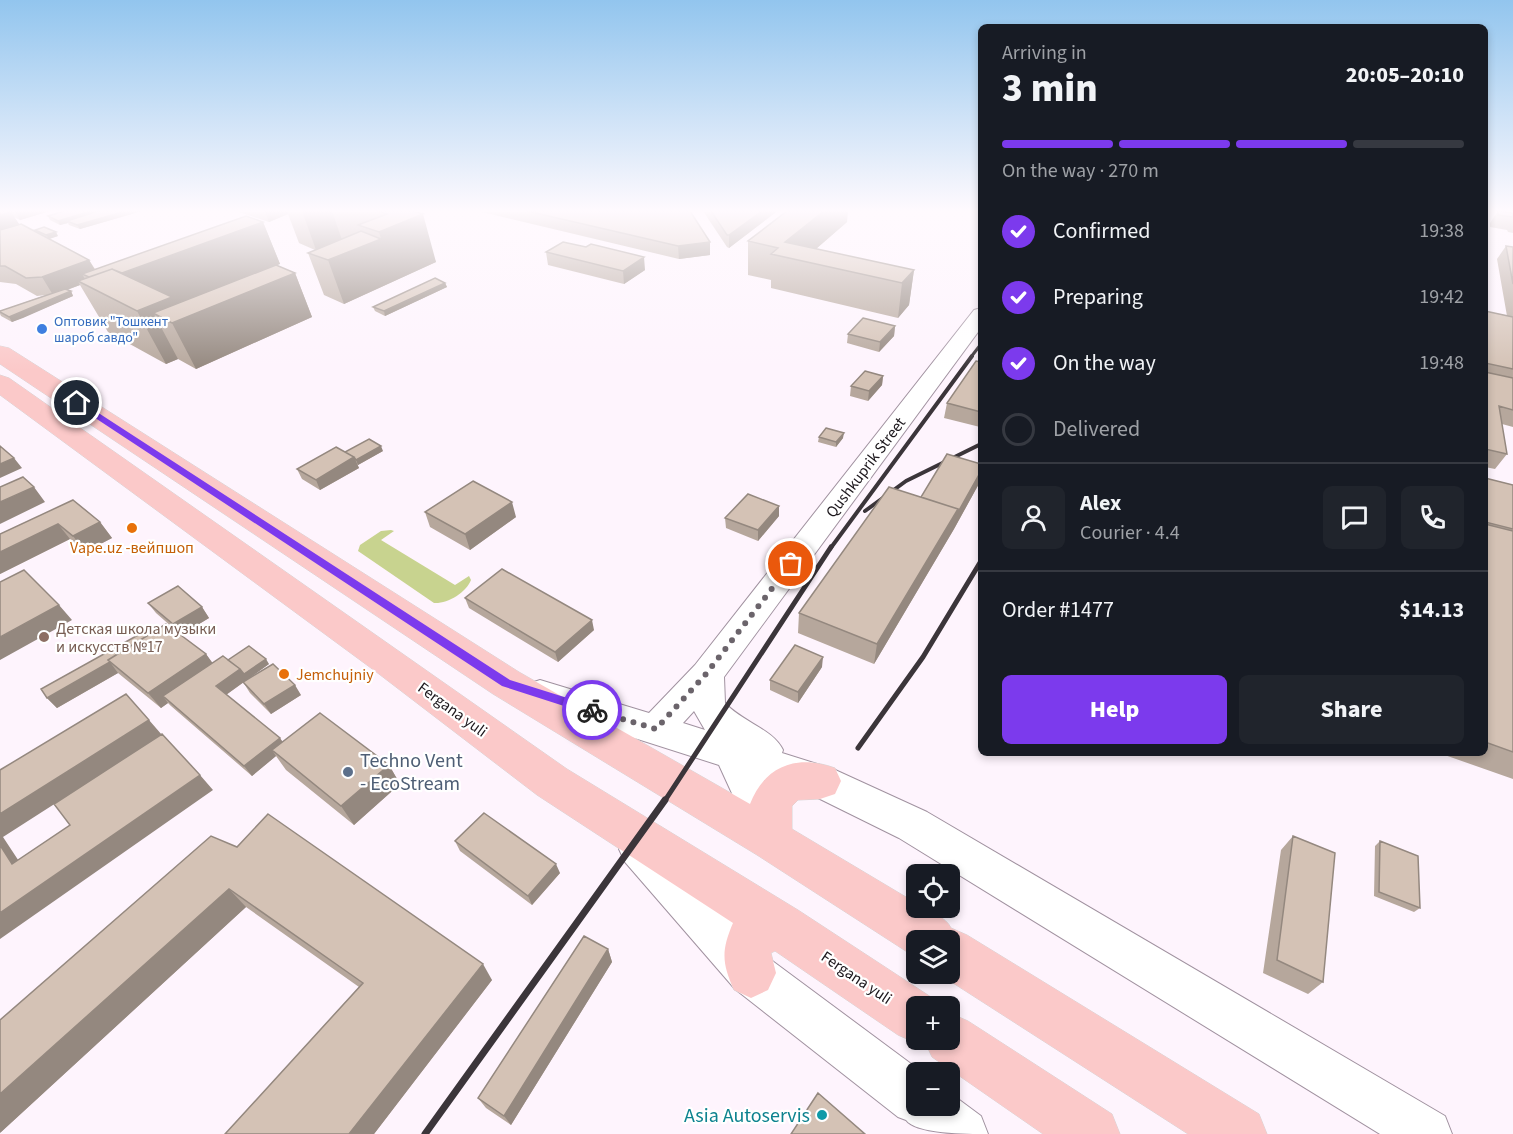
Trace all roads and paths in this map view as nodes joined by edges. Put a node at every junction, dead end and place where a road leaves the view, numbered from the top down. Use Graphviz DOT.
graph roads {
  1 [pos="978,318"];
  2 [pos="0,353"];
  3 [pos="0,384"];
  4 [pos="706,674"];
  5 [pos="506,683"];
  6 [pos="656,729"];
  7 [pos="724,738"];
  8 [pos="820,781"];
  9 [pos="614,822"];
  10 [pos="773,841"];
  11 [pos="781,927"];
  12 [pos="916,930"];
  13 [pos="960,958"];
  14 [pos="751,973"];
  15 [pos="906,1010"];
  16 [pos="960,1046"];
  17 [pos="906,1091"];
  18 [pos="939,1116"];
  19 [pos="963,1134"];
  20 [pos="1092,1134"];
  21 [pos="1239,1134"];
  22 [pos="1427,1134"];
  1 -- 4 [label="street, Qushkuprik Street"];
  2 -- 5 [label="main road"];
  3 -- 9 [label="main road, Fergana yuli"];
  4 -- 6 [label="street, Qushkuprik Street"];
  4 -- 7 [label="street"];
  5 -- 6 [label="street"];
  5 -- 10 [label="main road"];
  6 -- 7 [label="street"];
  7 -- 8 [label="street"];
  7 -- 10 [label="street"];
  8 -- 10 [label="main road"];
  8 -- 22 [label="street"];
  9 -- 11 [label="main road, Fergana yuli"];
  9 -- 14 [label="street"];
  10 -- 12 [label="main road"];
  11 -- 14 [label="main road"];
  11 -- 15 [label="main road, Fergana yuli"];
  13 -- 21 [label="main road"];
  14 -- 17 [label="street"];
  16 -- 20 [label="main road"];
  18 -- 19 [label="street"];
}
